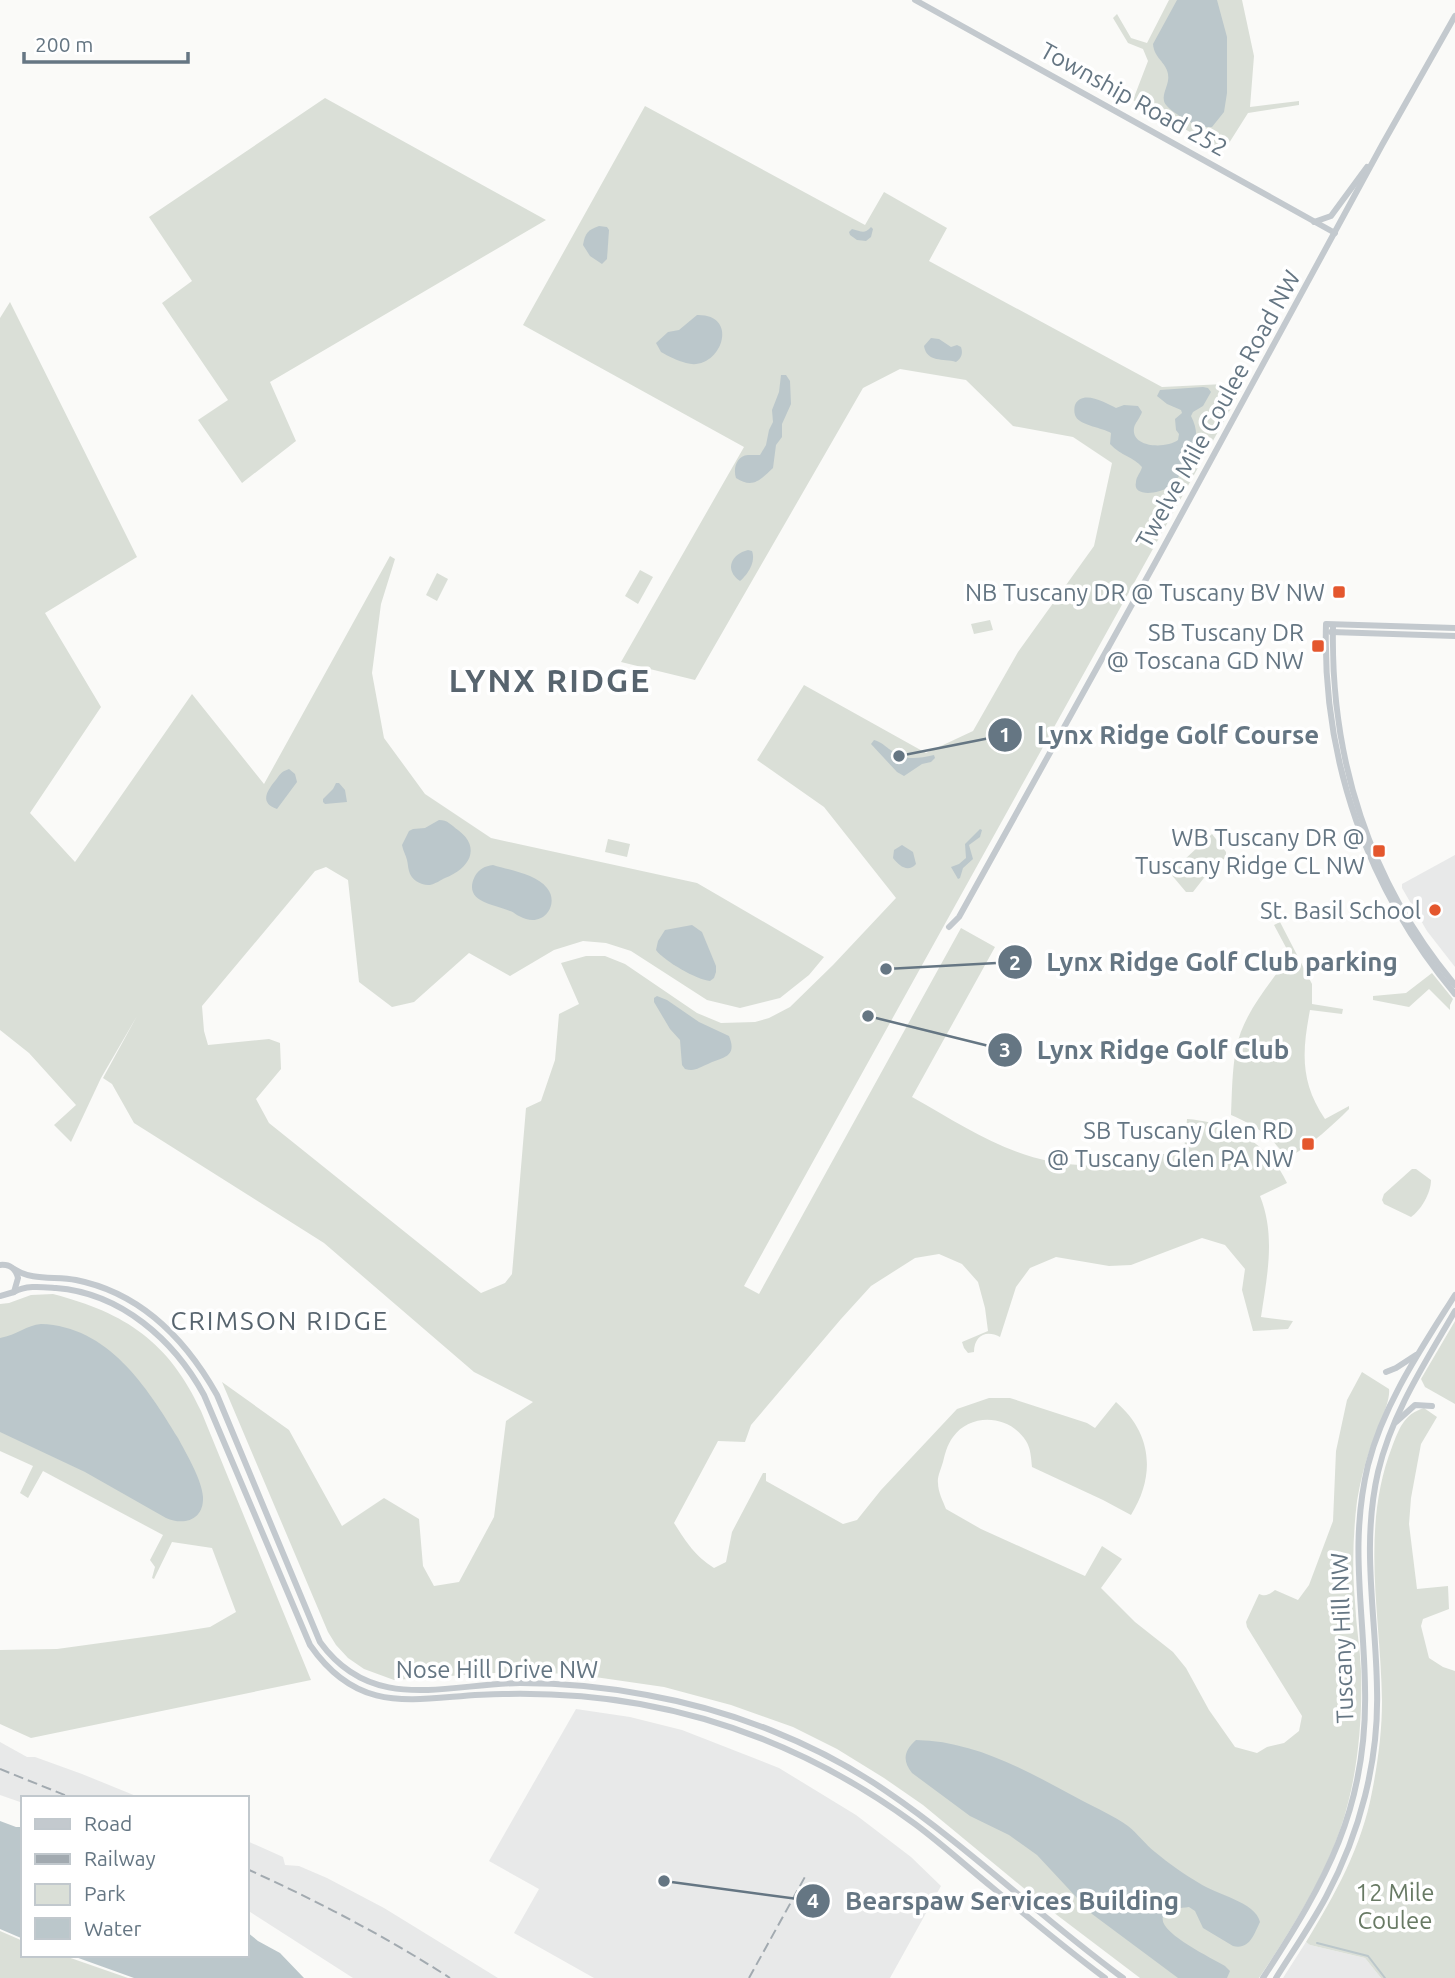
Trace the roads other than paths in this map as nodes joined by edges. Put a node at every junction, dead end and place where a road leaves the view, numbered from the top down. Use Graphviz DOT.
graph roads {
  1 [pos="915,0"];
  2 [pos="1455,16"];
  3 [pos="1382,145"];
  4 [pos="1314,222"];
  5 [pos="1335,233"];
  6 [pos="1329,628"];
  7 [pos="1455,628"];
  8 [pos="1455,636"];
  9 [pos="949,927"];
  10 [pos="1455,985"];
  11 [pos="1455,994"];
  12 [pos="0,1265"];
  13 [pos="14,1269"];
  14 [pos="14,1292"];
  15 [pos="1455,1295"];
  16 [pos="0,1296"];
  17 [pos="1455,1311"];
  18 [pos="1418,1354"];
  19 [pos="200,1365"];
  20 [pos="191,1371"];
  21 [pos="1386,1372"];
  22 [pos="1432,1406"];
  23 [pos="1392,1426"];
  24 [pos="1105,1978"];
  25 [pos="1123,1978"];
  26 [pos="1263,1978"];
  27 [pos="1276,1978"];
  1 -- 4 [label="street, Township Road 252"];
  2 -- 3 [label="street, Twelve Mile Coulee Road NW"];
  3 -- 4 [label="street"];
  3 -- 5 [label="street, Twelve Mile Coulee Road NW"];
  4 -- 5 [label="street, Township Road 252"];
  5 -- 9 [label="street, Twelve Mile Coulee Road NW"];
  6 -- 7 [label="street"];
  6 -- 8 [label="street"];
  6 -- 10 [label="street"];
  6 -- 11 [label="street"];
  12 -- 13 [label="street, Nose Hill Drive NW"];
  13 -- 14 [label="street"];
  13 -- 19 [label="street, Nose Hill Drive NW"];
  14 -- 16 [label="street, Nose Hill Drive NW"];
  14 -- 20 [label="street, Nose Hill Drive NW"];
  15 -- 18 [label="street, Tuscany Hill NW"];
  17 -- 23 [label="street, Tuscany Hill NW"];
  18 -- 21 [label="street"];
  18 -- 26 [label="street, Tuscany Hill NW"];
  19 -- 20 [label="street"];
  19 -- 25 [label="street, Nose Hill Drive NW"];
  20 -- 24 [label="street, Nose Hill Drive NW"];
  22 -- 23 [label="street"];
  23 -- 27 [label="street, Tuscany Hill NW"];
}
